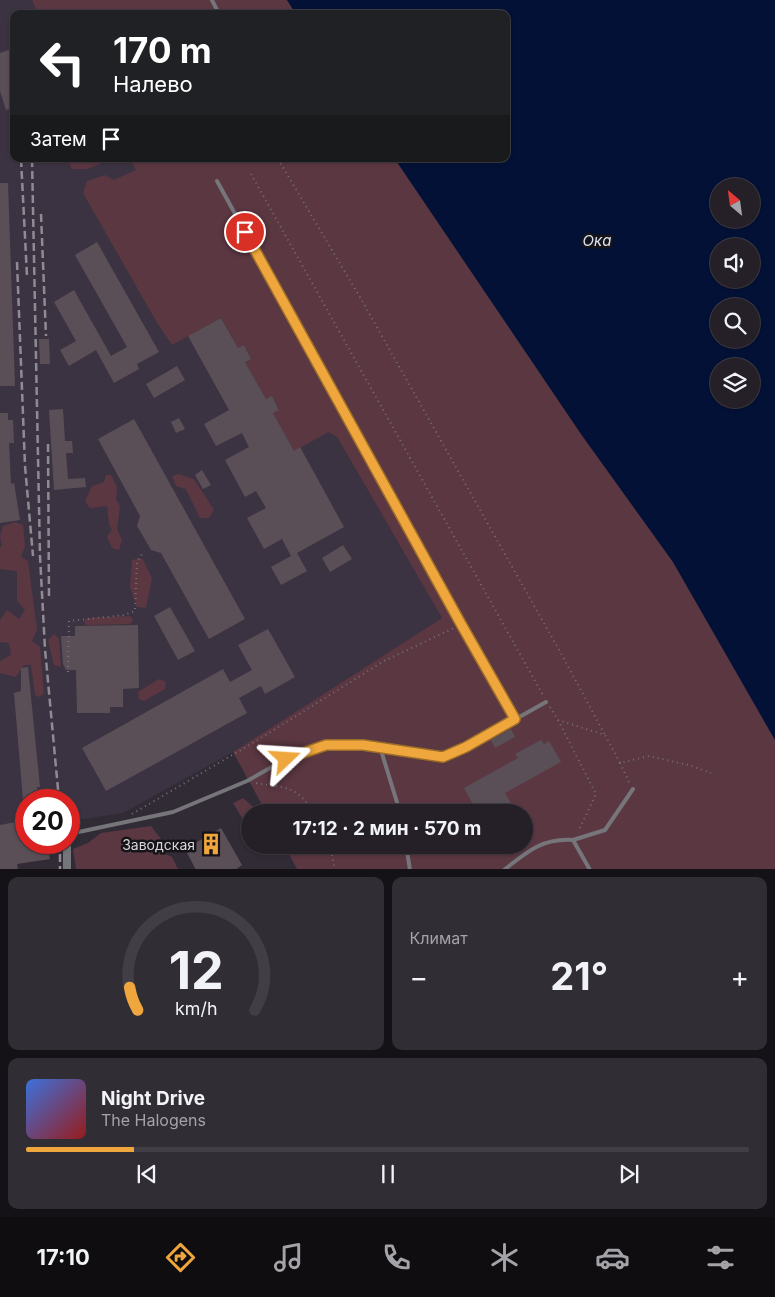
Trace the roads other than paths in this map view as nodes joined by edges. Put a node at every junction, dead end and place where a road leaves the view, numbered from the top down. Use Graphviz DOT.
graph roads {
  1 [pos="217,181"];
  2 [pos="546,702"];
  3 [pos="515,719"];
  4 [pos="380,747"];
  5 [pos="632,789"];
  6 [pos="398,804"];
  7 [pos="80,832"];
  8 [pos="572,840"];
  9 [pos="67,854"];
  10 [pos="407,854"];
  11 [pos="67,869"];
  12 [pos="410,869"];
  13 [pos="505,869"];
  14 [pos="589,869"];
  1 -- 3 [label="lane"];
  2 -- 3 [label="lane"];
  3 -- 4 [label="lane"];
  4 -- 6 [label="lane"];
  4 -- 7 [label="lane"];
  5 -- 8 [label="lane"];
  8 -- 13 [label="lane"];
  8 -- 14 [label="lane"];
  9 -- 11 [label="street"];
  10 -- 12 [label="lane"];
}
